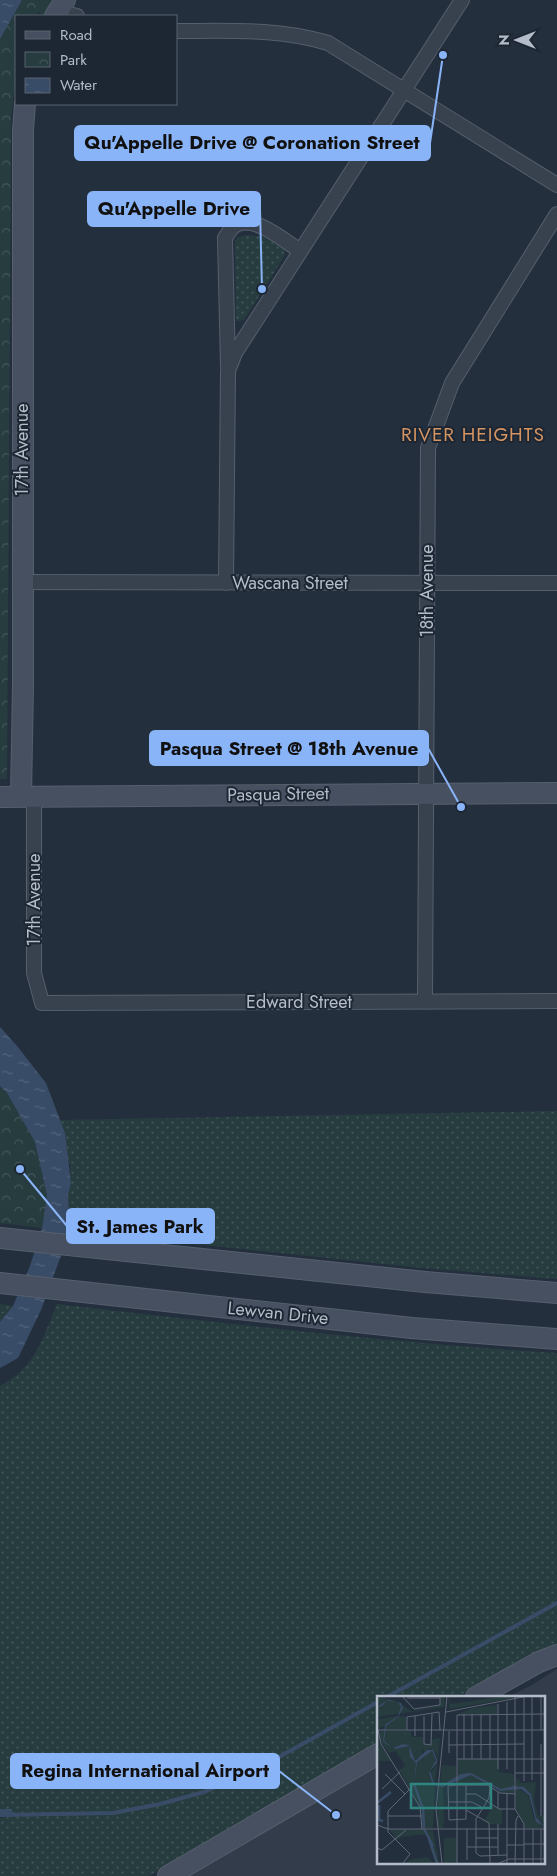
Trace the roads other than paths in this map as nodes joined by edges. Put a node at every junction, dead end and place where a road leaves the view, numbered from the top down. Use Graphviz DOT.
graph roads {
  1 [pos="462,0"];
  2 [pos="59,9"];
  3 [pos="74,15"];
  4 [pos="178,31"];
  5 [pos="404,90"];
  6 [pos="26,105"];
  7 [pos="557,185"];
  8 [pos="557,214"];
  9 [pos="300,252"];
  10 [pos="228,371"];
  11 [pos="22,582"];
  12 [pos="427,582"];
  13 [pos="226,583"];
  14 [pos="557,583"];
  15 [pos="426,792"];
  16 [pos="557,793"];
  17 [pos="28,796"];
  18 [pos="0,797"];
  19 [pos="557,1001"];
  20 [pos="425,1002"];
  21 [pos="42,1003"];
  22 [pos="0,1238"];
  23 [pos="0,1282"];
  24 [pos="557,1293"];
  25 [pos="557,1339"];
  26 [pos="557,1655"];
  27 [pos="478,1696"];
  28 [pos="377,1755"];
  29 [pos="168,1876"];
  1 -- 5 [label="street"];
  2 -- 3 [label="street"];
  4 -- 5 [label="street"];
  5 -- 7 [label="street"];
  5 -- 9 [label="street"];
  6 -- 11 [label="street, 17th Avenue"];
  8 -- 12 [label="street, 18th Avenue"];
  9 -- 10 [label="street"];
  9 -- 10 [label="street"];
  10 -- 13 [label="street"];
  11 -- 13 [label="street, Wascana Street"];
  11 -- 17 [label="street, 17th Avenue"];
  12 -- 13 [label="street, Wascana Street"];
  12 -- 14 [label="street, Wascana Street"];
  12 -- 15 [label="street, 18th Avenue"];
  15 -- 16 [label="street, Pasqua Street"];
  15 -- 17 [label="street, Pasqua Street"];
  15 -- 20 [label="street, 18th Avenue"];
  17 -- 18 [label="street, Pasqua Street"];
  17 -- 21 [label="street, 17th Avenue"];
  19 -- 20 [label="street, Edward Street"];
  20 -- 21 [label="street, Edward Street"];
  22 -- 24 [label="street"];
  23 -- 25 [label="street, Lewvan Drive"];
  26 -- 27 [label="street"];
  28 -- 29 [label="street"];
}
